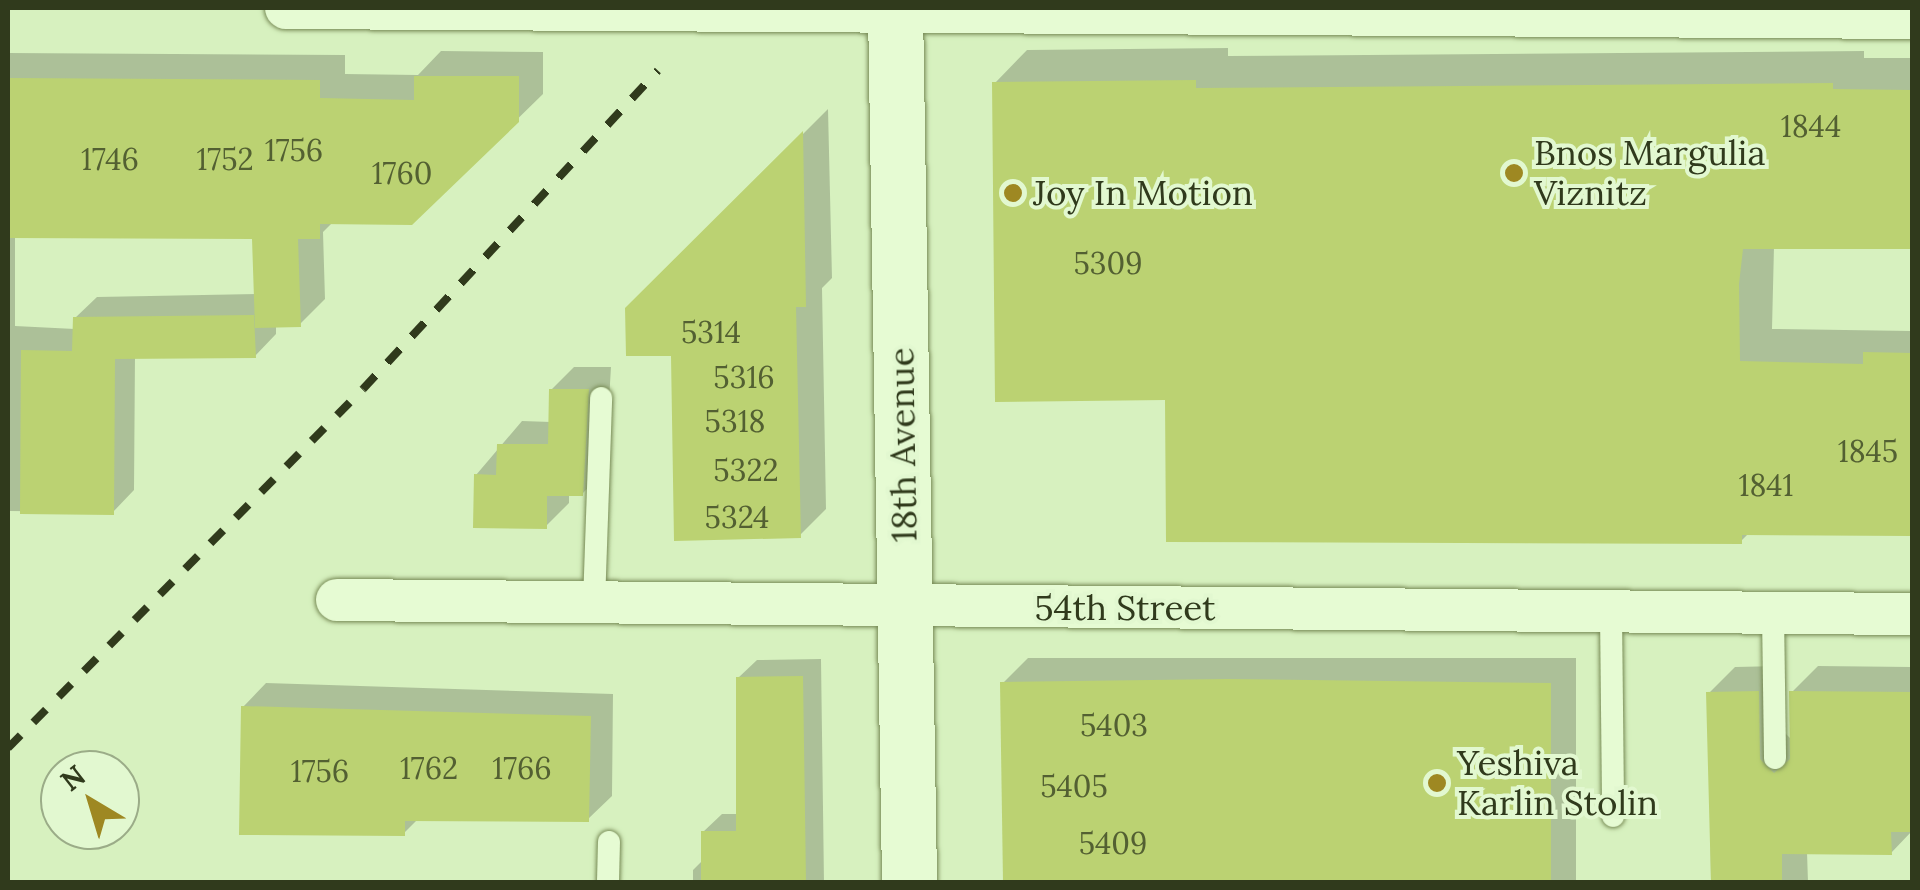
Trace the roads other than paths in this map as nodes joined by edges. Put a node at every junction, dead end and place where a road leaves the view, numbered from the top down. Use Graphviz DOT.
graph roads {
  1 [pos="286,8"];
  2 [pos="894,9"];
  3 [pos="718,10"];
  4 [pos="1912,18"];
  5 [pos="601,398"];
  6 [pos="337,600"];
  7 [pos="594,603"];
  8 [pos="905,607"];
  9 [pos="1610,612"];
  10 [pos="1773,613"];
  11 [pos="1912,614"];
  12 [pos="1776,758"];
  13 [pos="1613,816"];
  14 [pos="609,842"];
  15 [pos="608,882"];
  16 [pos="909,882"];
  1 -- 3 [label="street"];
  2 -- 3 [label="street"];
  2 -- 4 [label="street"];
  2 -- 8 [label="street, 18th Avenue"];
  5 -- 7 [label="lane"];
  6 -- 7 [label="street, 54th Street"];
  7 -- 8 [label="street, 54th Street"];
  8 -- 9 [label="street, 54th Street"];
  8 -- 16 [label="street, 18th Avenue"];
  9 -- 10 [label="street, 54th Street"];
  9 -- 13 [label="lane"];
  10 -- 11 [label="street, 54th Street"];
  10 -- 12 [label="lane"];
  14 -- 15 [label="lane"];
}
